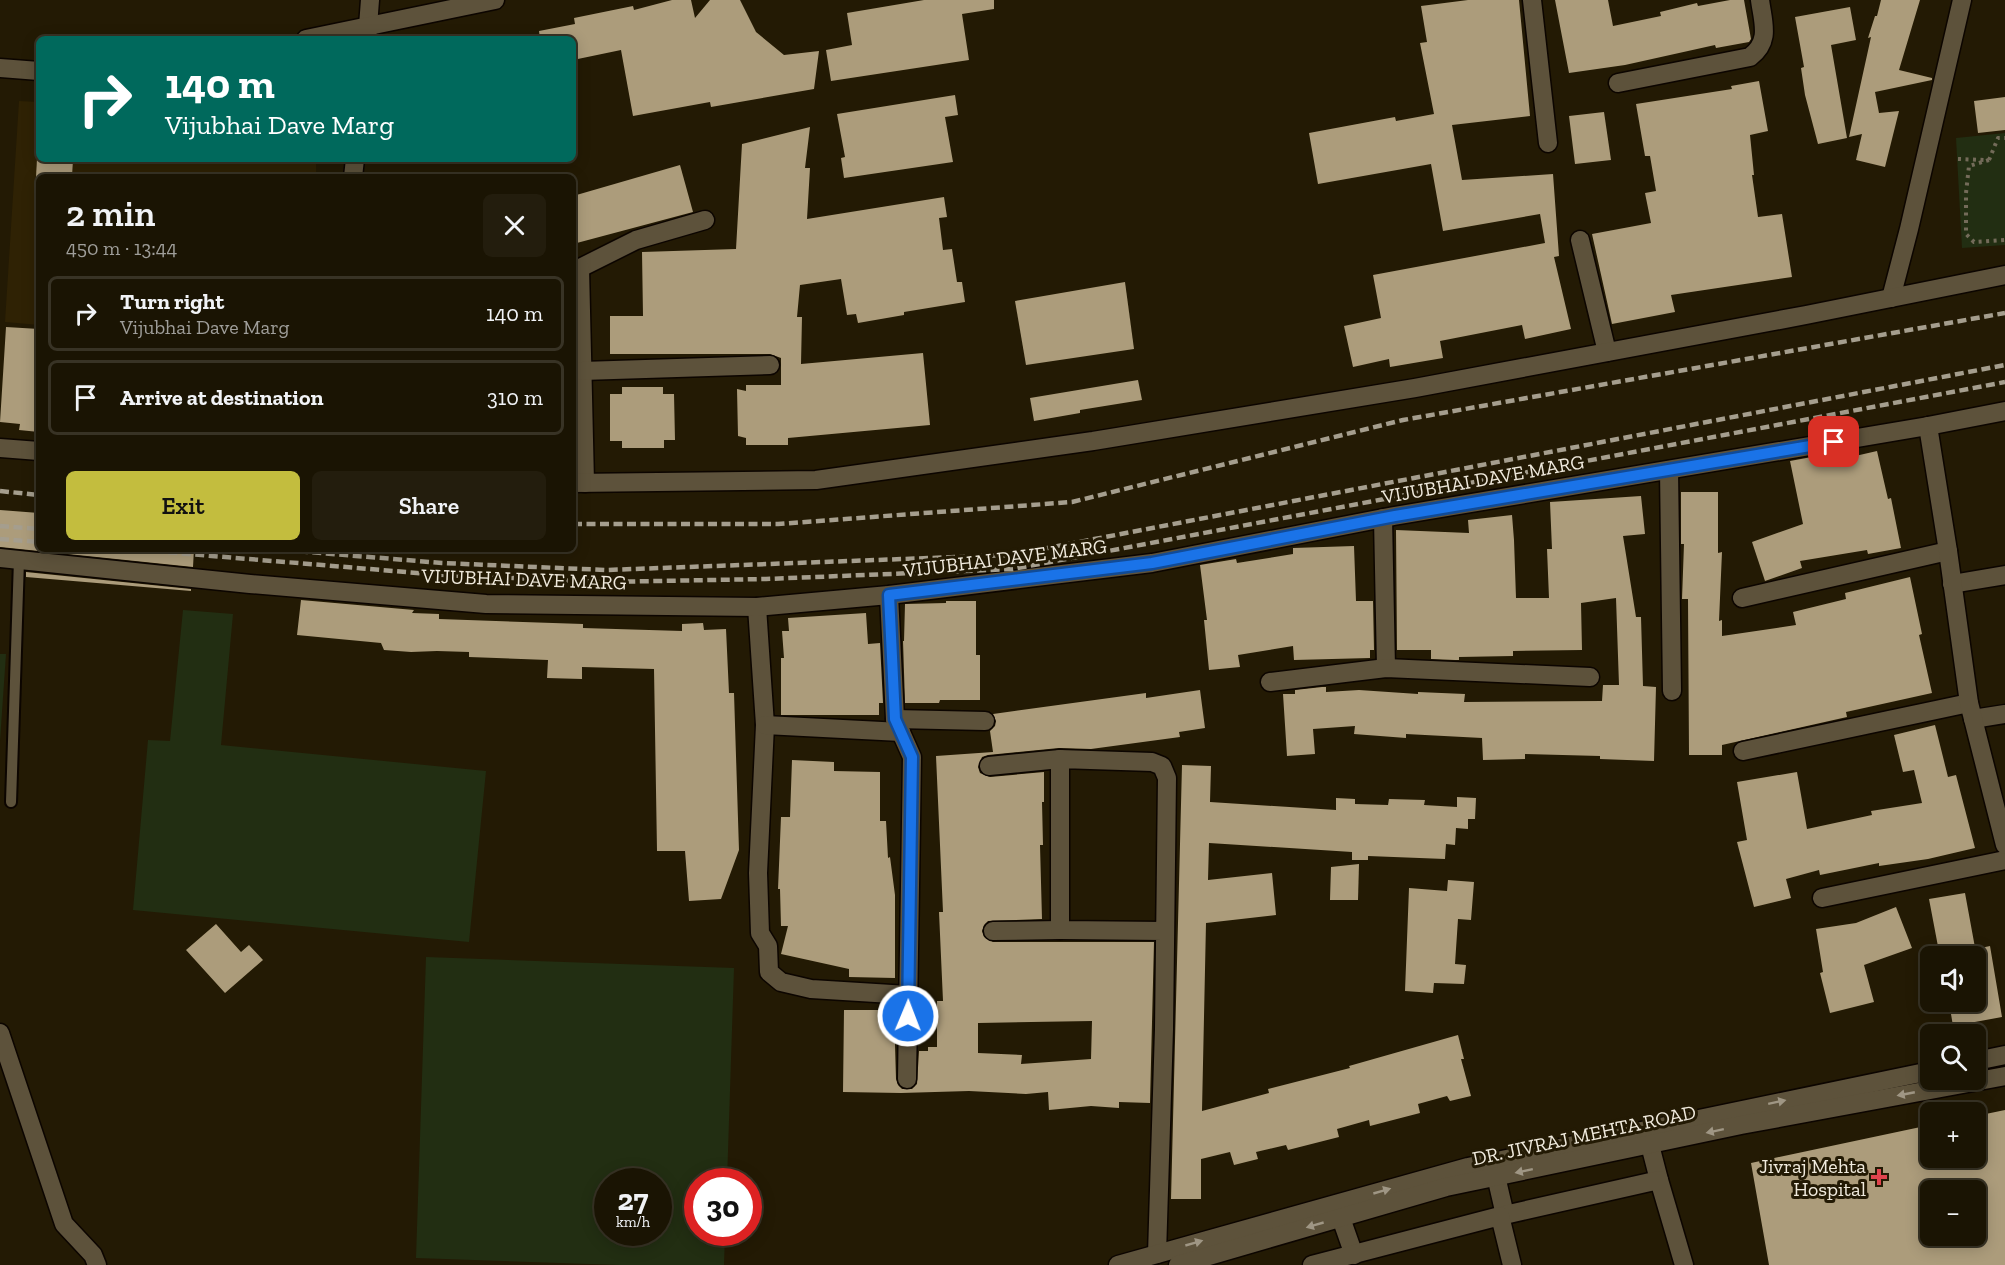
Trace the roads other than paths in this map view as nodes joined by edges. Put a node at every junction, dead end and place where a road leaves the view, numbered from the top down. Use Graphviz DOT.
graph roads {
  1 [pos="370,0"];
  2 [pos="495,0"];
  3 [pos="1532,0"];
  4 [pos="1760,0"];
  5 [pos="1962,0"];
  6 [pos="367,32"];
  7 [pos="332,36"];
  8 [pos="0,68"];
  9 [pos="36,71"];
  10 [pos="1618,83"];
  11 [pos="1548,143"];
  12 [pos="705,220"];
  13 [pos="1580,240"];
  14 [pos="577,268"];
  15 [pos="2005,274"];
  16 [pos="1891,297"];
  17 [pos="1607,352"];
  18 [pos="770,364"];
  19 [pos="582,371"];
  20 [pos="2005,411"];
  21 [pos="1928,426"];
  22 [pos="0,448"];
  23 [pos="36,452"];
  24 [pos="1669,470"];
  25 [pos="579,483"];
  26 [pos="1383,519"];
  27 [pos="1948,551"];
  28 [pos="0,558"];
  29 [pos="19,560"];
  30 [pos="2005,575"];
  31 [pos="1952,584"];
  32 [pos="889,595"];
  33 [pos="1742,598"];
  34 [pos="756,607"];
  35 [pos="1386,668"];
  36 [pos="1590,677"];
  37 [pos="1270,682"];
  38 [pos="1672,691"];
  39 [pos="1971,711"];
  40 [pos="2005,714"];
  41 [pos="985,721"];
  42 [pos="765,725"];
  43 [pos="898,725"];
  44 [pos="1743,751"];
  45 [pos="1060,759"];
  46 [pos="989,766"];
  47 [pos="11,802"];
  48 [pos="2005,845"];
  49 [pos="2005,860"];
  50 [pos="1822,898"];
  51 [pos="1060,930"];
  52 [pos="993,931"];
  53 [pos="1164,931"];
  54 [pos="908,995"];
  55 [pos="0,1033"];
  56 [pos="2005,1055"];
  57 [pos="1986,1059"];
  58 [pos="1920,1073"];
  59 [pos="2005,1076"];
  60 [pos="907,1079"];
  61 [pos="1650,1145"];
  62 [pos="1496,1176"];
  63 [pos="1659,1180"];
  64 [pos="1502,1216"];
  65 [pos="1341,1218"];
  66 [pos="1157,1254"];
  67 [pos="1354,1255"];
  68 [pos="97,1265"];
  69 [pos="1118,1265"];
  70 [pos="1178,1265"];
  71 [pos="1312,1265"];
  72 [pos="1512,1265"];
  73 [pos="1684,1265"];
  1 -- 6 [label="street"];
  2 -- 6 [label="street"];
  3 -- 11 [label="street"];
  4 -- 10 [label="street"];
  5 -- 16 [label="street"];
  6 -- 7 [label="street"];
  8 -- 9 [label="street"];
  12 -- 14 [label="street"];
  13 -- 17 [label="street"];
  14 -- 19 [label="street"];
  15 -- 16 [label="street"];
  16 -- 17 [label="street"];
  17 -- 25 [label="street"];
  18 -- 19 [label="street"];
  19 -- 25 [label="street"];
  20 -- 21 [label="street, VIJUBHAI DAVE MARG"];
  21 -- 24 [label="street, VIJUBHAI DAVE MARG"];
  21 -- 27 [label="street"];
  22 -- 23 [label="street"];
  24 -- 26 [label="street, VIJUBHAI DAVE MARG"];
  24 -- 38 [label="street"];
  26 -- 32 [label="street, VIJUBHAI DAVE MARG"];
  26 -- 35 [label="street"];
  27 -- 31 [label="street"];
  27 -- 33 [label="street"];
  28 -- 29 [label="street, VIJUBHAI DAVE MARG"];
  29 -- 34 [label="street, VIJUBHAI DAVE MARG"];
  29 -- 47 [label="lane"];
  30 -- 31 [label="street"];
  31 -- 39 [label="street"];
  32 -- 34 [label="street, VIJUBHAI DAVE MARG"];
  32 -- 43 [label="street"];
  34 -- 42 [label="street"];
  35 -- 36 [label="street"];
  35 -- 37 [label="street"];
  39 -- 40 [label="street"];
  39 -- 44 [label="street"];
  39 -- 48 [label="street"];
  41 -- 43 [label="street"];
  42 -- 43 [label="street"];
  42 -- 54 [label="street"];
  43 -- 54 [label="street"];
  45 -- 46 [label="street"];
  45 -- 51 [label="street"];
  45 -- 53 [label="street"];
  49 -- 50 [label="street"];
  51 -- 52 [label="street"];
  51 -- 53 [label="street"];
  53 -- 66 [label="street"];
  54 -- 60 [label="street"];
  55 -- 68 [label="street"];
  56 -- 57 [label="street"];
  66 -- 58 [label="street, one-way"];
  59 -- 61 [label="street, DR. JIVRAJ MEHTA ROAD, one-way"];
  61 -- 62 [label="street, DR. JIVRAJ MEHTA ROAD, one-way"];
  61 -- 63 [label="street"];
  62 -- 64 [label="street"];
  62 -- 65 [label="street, DR. JIVRAJ MEHTA ROAD"];
  63 -- 64 [label="street"];
  63 -- 73 [label="street"];
  64 -- 67 [label="street"];
  64 -- 72 [label="street"];
  65 -- 67 [label="street"];
  65 -- 70 [label="street, DR. JIVRAJ MEHTA ROAD, one-way"];
  66 -- 69 [label="street"];
  67 -- 71 [label="street"];
}
